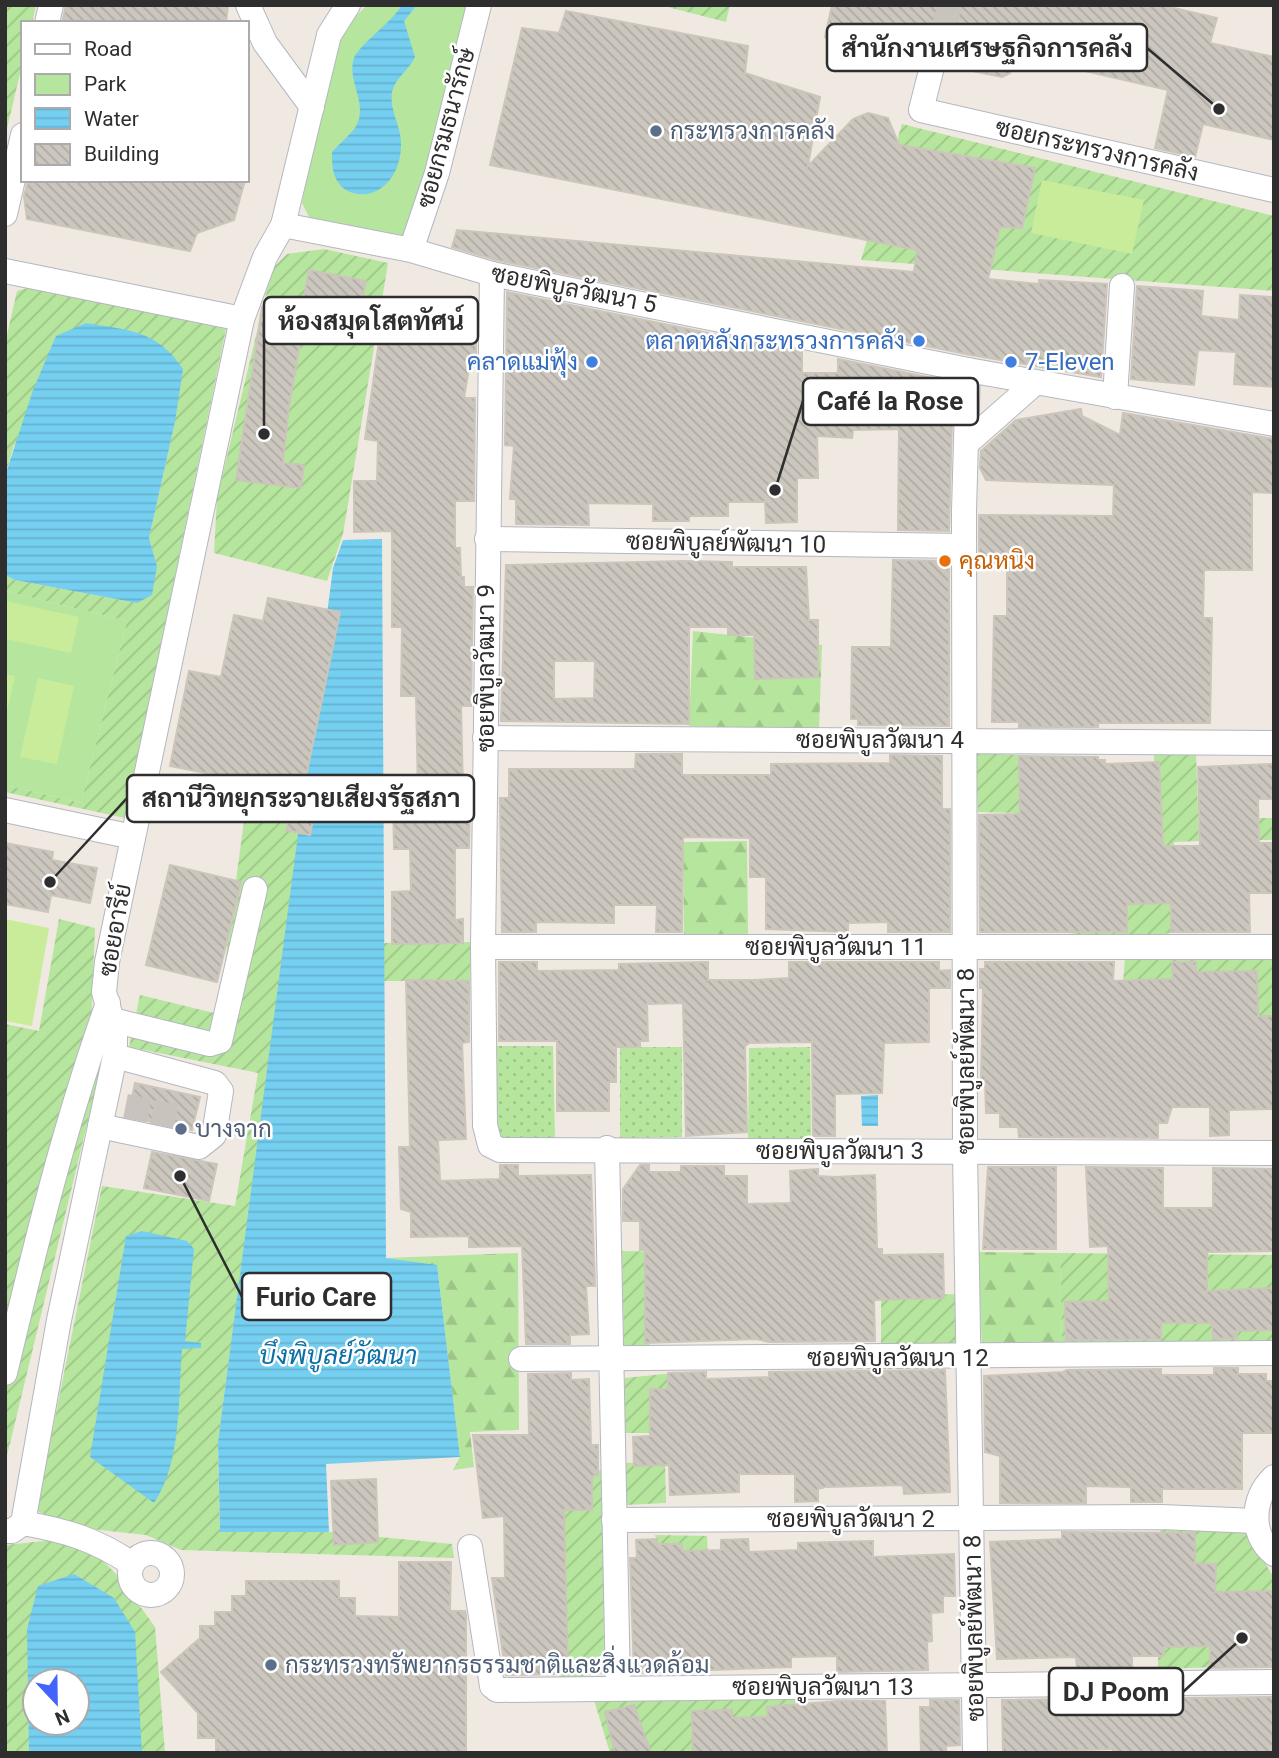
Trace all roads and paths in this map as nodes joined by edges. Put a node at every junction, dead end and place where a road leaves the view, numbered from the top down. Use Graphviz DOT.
graph roads {
  1 [pos="248,5"];
  2 [pos="348,5"];
  3 [pos="479,5"];
  4 [pos="933,63"];
  5 [pos="312,107"];
  6 [pos="21,144"];
  7 [pos="1274,191"];
  8 [pos="5,215"];
  9 [pos="283,225"];
  10 [pos="411,250"];
  11 [pos="5,271"];
  12 [pos="492,274"];
  13 [pos="1122,286"];
  14 [pos="242,319"];
  15 [pos="968,370"];
  16 [pos="1035,383"];
  17 [pos="1115,397"];
  18 [pos="1274,424"];
  19 [pos="967,443"];
  20 [pos="487,539"];
  21 [pos="964,546"];
  22 [pos="485,738"];
  23 [pos="965,741"];
  24 [pos="1274,743"];
  25 [pos="5,810"];
  26 [pos="133,837"];
  27 [pos="256,889"];
  28 [pos="483,947"];
  29 [pos="1274,947"];
  30 [pos="966,948"];
  31 [pos="110,1012"];
  32 [pos="115,1056"];
  33 [pos="100,1126"];
  34 [pos="490,1145"];
  35 [pos="607,1148"];
  36 [pos="965,1152"];
  37 [pos="1274,1153"];
  38 [pos="1274,1353"];
  39 [pos="969,1357"];
  40 [pos="521,1359"];
  41 [pos="610,1360"];
  42 [pos="5,1373"];
  43 [pos="1274,1478"];
  44 [pos="973,1518"];
  45 [pos="614,1520"];
  46 [pos="1256,1521"];
  47 [pos="14,1527"];
  48 [pos="470,1547"];
  49 [pos="1274,1553"];
  50 [pos="132,1564"];
  51 [pos="1274,1682"];
  52 [pos="974,1686"];
  53 [pos="618,1687"];
  54 [pos="975,1753"];
  1 -- 5 [label="street"];
  2 -- 5 [label="street, ซอยอารีย์"];
  3 -- 10 [label="street, ซอยกรมธนารักษ์"];
  4 -- 7 [label="street, ซอยกระทรวงการคลัง"];
  5 -- 9 [label="street, ซอยอารีย์"];
  6 -- 8 [label="street"];
  9 -- 10 [label="street, ซอยพิบูลวัฒนา 5"];
  9 -- 14 [label="street, ซอยอารีย์"];
  10 -- 12 [label="street, ซอยพิบูลวัฒนา 5"];
  11 -- 14 [label="street"];
  12 -- 15 [label="street, ซอยพิบูลวัฒนา 5"];
  12 -- 20 [label="street, ซอยพิบูลวัฒนา 9"];
  13 -- 17 [label="street"];
  14 -- 26 [label="street, ซอยอารีย์"];
  15 -- 16 [label="street, ซอยพิบูลวัฒนา 5"];
  15 -- 19 [label="street, ซอยพิบูลย์พัฒนา 8"];
  16 -- 17 [label="street, ซอยพิบูลวัฒนา 5"];
  16 -- 19 [label="street"];
  17 -- 18 [label="street, ซอยพิบูลวัฒนา 5"];
  19 -- 21 [label="street, ซอยพิบูลย์พัฒนา 8"];
  20 -- 21 [label="street, ซอยพิบูลย์พัฒนา 10"];
  20 -- 22 [label="street, ซอยพิบูลวัฒนา 9"];
  21 -- 23 [label="street, ซอยพิบูลย์พัฒนา 8"];
  22 -- 23 [label="street, ซอยพิบูลวัฒนา 4"];
  22 -- 28 [label="street, ซอยพิบูลวัฒนา 9"];
  23 -- 24 [label="street, ซอยพิบูลวัฒนา 4"];
  23 -- 30 [label="street, ซอยพิบูลย์พัฒนา 8"];
  25 -- 26 [label="street"];
  26 -- 31 [label="street, ซอยอารีย์"];
  27 -- 31 [label="street"];
  28 -- 30 [label="street, ซอยพิบูลวัฒนา 11"];
  28 -- 34 [label="street, ซอยพิบูลวัฒนา 9"];
  29 -- 30 [label="street, ซอยพิบูลวัฒนา 11"];
  30 -- 36 [label="street, ซอยพิบูลย์พัฒนา 8"];
  31 -- 32 [label="street, ซอยอารีย์"];
  31 -- 42 [label="street"];
  32 -- 33 [label="street, ซอยอารีย์"];
  32 -- 33 [label="street"];
  33 -- 47 [label="street, ซอยอารีย์"];
  34 -- 35 [label="street, ซอยพิบูลวัฒนา 3"];
  35 -- 36 [label="street, ซอยพิบูลวัฒนา 3"];
  35 -- 41 [label="street"];
  36 -- 37 [label="street, ซอยพิบูลวัฒนา 3"];
  36 -- 39 [label="street, ซอยพิบูลย์พัฒนา 8"];
  38 -- 39 [label="street, ซอยพิบูลวัฒนา 12"];
  39 -- 41 [label="street, ซอยพิบูลวัฒนา 12"];
  39 -- 44 [label="street, ซอยพิบูลย์พัฒนา 8"];
  40 -- 41 [label="street, ซอยพิบูลวัฒนา 12"];
  41 -- 45 [label="street"];
  43 -- 46 [label="street"];
  44 -- 45 [label="street, ซอยพิบูลวัฒนา 2"];
  44 -- 46 [label="street, ซอยพิบูลวัฒนา 2"];
  44 -- 52 [label="street, ซอยพิบูลย์พัฒนา 8"];
  45 -- 53 [label="street"];
  46 -- 49 [label="street"];
  47 -- 50 [label="street"];
  48 -- 53 [label="street, ซอยพิบูลวัฒนา 13"];
  51 -- 52 [label="street, ซอยพิบูลวัฒนา 13"];
  52 -- 53 [label="street, ซอยพิบูลวัฒนา 13"];
  52 -- 54 [label="street, ซอยพิบูลย์พัฒนา 8"];
}
